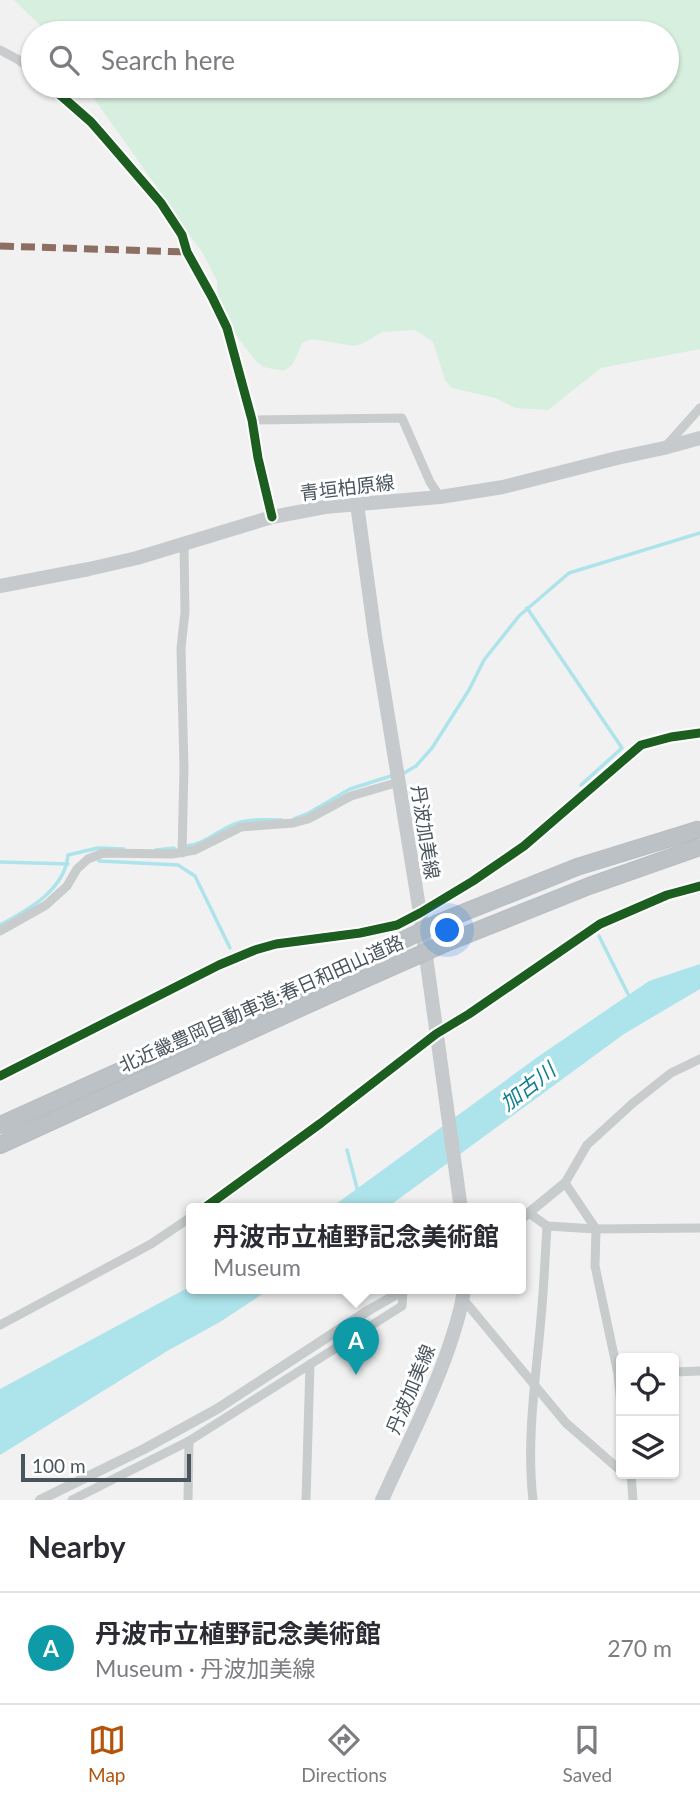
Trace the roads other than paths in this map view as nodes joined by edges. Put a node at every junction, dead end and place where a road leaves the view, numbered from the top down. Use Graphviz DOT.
graph roads {
  1 [pos="0,50"];
  2 [pos="21,61"];
  3 [pos="64,98"];
  4 [pos="700,408"];
  5 [pos="252,420"];
  6 [pos="700,438"];
  7 [pos="664,448"];
  8 [pos="440,497"];
  9 [pos="357,504"];
  10 [pos="272,517"];
  11 [pos="184,544"];
  12 [pos="0,586"];
  13 [pos="700,733"];
  14 [pos="399,782"];
  15 [pos="700,829"];
  16 [pos="700,847"];
  17 [pos="182,853"];
  18 [pos="700,886"];
  19 [pos="419,914"];
  20 [pos="0,930"];
  21 [pos="437,1039"];
  22 [pos="700,1059"];
  23 [pos="0,1076"];
  24 [pos="0,1125"];
  25 [pos="0,1145"];
  26 [pos="565,1183"];
  27 [pos="211,1203"];
  28 [pos="460,1203"];
  29 [pos="526,1216"];
  30 [pos="526,1217"];
  31 [pos="186,1220"];
  32 [pos="547,1226"];
  33 [pos="700,1228"];
  34 [pos="596,1230"];
  35 [pos="398,1294"];
  36 [pos="404,1294"];
  37 [pos="463,1294"];
  38 [pos="0,1325"];
  39 [pos="616,1356"];
  40 [pos="310,1364"];
  41 [pos="700,1371"];
  42 [pos="679,1372"];
  43 [pos="534,1385"];
  44 [pos="189,1441"];
  45 [pos="616,1466"];
  46 [pos="632,1479"];
  47 [pos="40,1500"];
  48 [pos="72,1500"];
  49 [pos="188,1500"];
  50 [pos="306,1500"];
  51 [pos="382,1500"];
  52 [pos="533,1500"];
  53 [pos="633,1500"];
  1 -- 2 [label="street"];
  3 -- 5 [label="street"];
  4 -- 7 [label="street"];
  5 -- 8 [label="street"];
  5 -- 10 [label="street"];
  6 -- 7 [label="main road, 青垣柏原線"];
  7 -- 8 [label="main road, 青垣柏原線"];
  8 -- 9 [label="main road, 青垣柏原線"];
  9 -- 10 [label="main road, 青垣柏原線"];
  9 -- 14 [label="main road, 丹波加美線"];
  10 -- 11 [label="main road, 青垣柏原線"];
  11 -- 12 [label="main road, 青垣柏原線"];
  11 -- 17 [label="street"];
  13 -- 19 [label="street"];
  14 -- 17 [label="street"];
  14 -- 19 [label="main road, 丹波加美線"];
  15 -- 24 [label="highway, 北近畿豊岡自動車道;春日和田山道路, bridge"];
  16 -- 25 [label="highway, 北近畿豊岡自動車道;春日和田山道路, bridge"];
  17 -- 20 [label="street"];
  18 -- 21 [label="street"];
  19 -- 21 [label="main road, 丹波加美線"];
  19 -- 23 [label="street"];
  21 -- 27 [label="street"];
  21 -- 28 [label="main road, 丹波加美線"];
  22 -- 26 [label="street"];
  26 -- 29 [label="street"];
  26 -- 34 [label="street"];
  30 -- 32 [label="street"];
  31 -- 38 [label="street"];
  32 -- 34 [label="street"];
  32 -- 43 [label="street"];
  33 -- 34 [label="street"];
  34 -- 39 [label="street"];
  35 -- 47 [label="street"];
  36 -- 40 [label="street"];
  37 -- 43 [label="street"];
  37 -- 51 [label="main road, 丹波加美線"];
  40 -- 44 [label="street"];
  40 -- 50 [label="street"];
  41 -- 42 [label="street"];
  43 -- 45 [label="street"];
  43 -- 52 [label="street"];
  44 -- 48 [label="street"];
  44 -- 49 [label="street"];
  46 -- 53 [label="street"];
}
